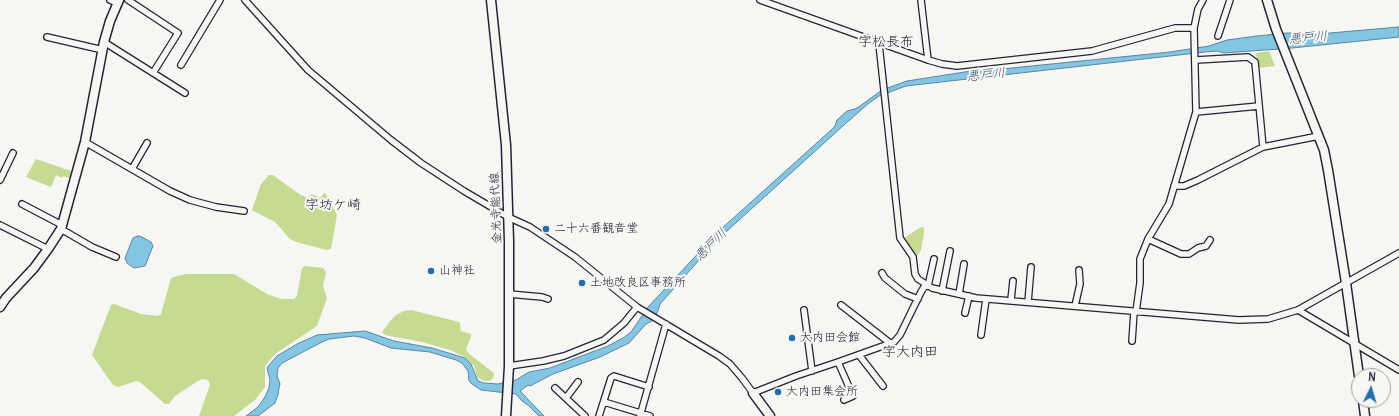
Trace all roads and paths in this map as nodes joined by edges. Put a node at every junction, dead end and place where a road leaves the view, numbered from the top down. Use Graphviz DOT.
graph roads {
  1 [pos="128,0"];
  2 [pos="220,0"];
  3 [pos="245,0"];
  4 [pos="491,0"];
  5 [pos="760,0"];
  6 [pos="921,0"];
  7 [pos="1203,0"];
  8 [pos="1230,0"];
  9 [pos="1267,0"];
  10 [pos="115,1"];
  11 [pos="1194,28"];
  12 [pos="1218,36"];
  13 [pos="47,38"];
  14 [pos="879,44"];
  15 [pos="103,46"];
  16 [pos="928,60"];
  17 [pos="1196,60"];
  18 [pos="181,65"];
  19 [pos="153,73"];
  20 [pos="184,93"];
  21 [pos="1259,106"];
  22 [pos="1196,112"];
  23 [pos="1319,136"];
  24 [pos="85,142"];
  25 [pos="147,143"];
  26 [pos="1263,147"];
  27 [pos="13,153"];
  28 [pos="132,169"];
  29 [pos="2,170"];
  30 [pos="0,180"];
  31 [pos="1174,186"];
  32 [pos="22,204"];
  33 [pos="244,211"];
  34 [pos="508,216"];
  35 [pos="0,225"];
  36 [pos="62,227"];
  37 [pos="1148,239"];
  38 [pos="1210,240"];
  39 [pos="48,249"];
  40 [pos="950,251"];
  41 [pos="1399,253"];
  42 [pos="116,257"];
  43 [pos="934,259"];
  44 [pos="964,264"];
  45 [pos="1031,267"];
  46 [pos="1078,270"];
  47 [pos="882,273"];
  48 [pos="1013,281"];
  49 [pos="1346,283"];
  50 [pos="928,286"];
  51 [pos="942,291"];
  52 [pos="509,294"];
  53 [pos="959,294"];
  54 [pos="969,296"];
  55 [pos="548,298"];
  56 [pos="918,299"];
  57 [pos="986,299"];
  58 [pos="1011,300"];
  59 [pos="1028,302"];
  60 [pos="840,305"];
  61 [pos="1076,306"];
  62 [pos="0,307"];
  63 [pos="637,307"];
  64 [pos="804,310"];
  65 [pos="1298,310"];
  66 [pos="1135,312"];
  67 [pos="965,313"];
  68 [pos="666,324"];
  69 [pos="981,335"];
  70 [pos="1132,342"];
  71 [pos="890,343"];
  72 [pos="1355,344"];
  73 [pos="859,355"];
  74 [pos="838,362"];
  75 [pos="509,366"];
  76 [pos="1358,368"];
  77 [pos="812,370"];
  78 [pos="1399,370"];
  79 [pos="578,382"];
  80 [pos="883,386"];
  81 [pos="649,387"];
  82 [pos="555,388"];
  83 [pos="753,393"];
  84 [pos="566,398"];
  85 [pos="844,400"];
  86 [pos="604,402"];
  87 [pos="641,415"];
  88 [pos="506,416"];
  89 [pos="585,416"];
  90 [pos="599,416"];
  91 [pos="650,416"];
  92 [pos="770,416"];
  1 -- 19 [label="street"];
  2 -- 18 [label="street"];
  3 -- 34 [label="street"];
  4 -- 34 [label="street, 金光寺能代線"];
  5 -- 14 [label="street"];
  6 -- 16 [label="street"];
  7 -- 11 [label="street"];
  8 -- 12 [label="street"];
  9 -- 23 [label="street"];
  10 -- 15 [label="street"];
  11 -- 16 [label="street"];
  11 -- 17 [label="street"];
  13 -- 15 [label="street"];
  14 -- 16 [label="street"];
  14 -- 50 [label="street"];
  15 -- 19 [label="street"];
  15 -- 24 [label="street"];
  17 -- 21 [label="street"];
  17 -- 22 [label="street"];
  19 -- 20 [label="street"];
  21 -- 22 [label="street"];
  21 -- 26 [label="street"];
  22 -- 31 [label="street"];
  23 -- 26 [label="street"];
  23 -- 49 [label="street"];
  24 -- 28 [label="street"];
  24 -- 36 [label="street"];
  25 -- 28 [label="street"];
  26 -- 31 [label="street"];
  27 -- 29 [label="street"];
  28 -- 33 [label="street"];
  29 -- 30 [label="street"];
  31 -- 37 [label="street"];
  32 -- 36 [label="street"];
  34 -- 52 [label="street, 金光寺能代線"];
  34 -- 63 [label="street"];
  35 -- 39 [label="street"];
  36 -- 39 [label="street"];
  36 -- 42 [label="street"];
  37 -- 38 [label="street"];
  37 -- 66 [label="street"];
  39 -- 62 [label="street"];
  40 -- 51 [label="street"];
  41 -- 49 [label="street"];
  43 -- 50 [label="street"];
  44 -- 53 [label="street"];
  45 -- 59 [label="street"];
  46 -- 61 [label="street"];
  47 -- 56 [label="street"];
  48 -- 58 [label="street"];
  49 -- 65 [label="street"];
  49 -- 72 [label="street"];
  50 -- 51 [label="street"];
  50 -- 56 [label="street"];
  51 -- 53 [label="street"];
  52 -- 55 [label="street"];
  52 -- 75 [label="street, 金光寺能代線"];
  53 -- 54 [label="street"];
  54 -- 57 [label="street"];
  54 -- 67 [label="street"];
  56 -- 71 [label="street"];
  57 -- 58 [label="street"];
  57 -- 69 [label="street"];
  58 -- 59 [label="street"];
  59 -- 61 [label="street"];
  60 -- 71 [label="street"];
  61 -- 66 [label="street"];
  63 -- 68 [label="street"];
  63 -- 75 [label="street"];
  64 -- 77 [label="street"];
  65 -- 66 [label="street"];
  65 -- 72 [label="street"];
  66 -- 70 [label="street"];
  68 -- 81 [label="street"];
  68 -- 83 [label="street"];
  71 -- 73 [label="street"];
  72 -- 76 [label="street"];
  72 -- 78 [label="street"];
  73 -- 74 [label="street"];
  73 -- 80 [label="street"];
  74 -- 77 [label="street"];
  74 -- 85 [label="street"];
  75 -- 88 [label="street, 金光寺能代線"];
  77 -- 83 [label="street"];
  79 -- 84 [label="street"];
  81 -- 86 [label="street"];
  81 -- 87 [label="street"];
  82 -- 84 [label="street"];
  83 -- 92 [label="street"];
  84 -- 89 [label="street"];
  86 -- 87 [label="street"];
  86 -- 90 [label="street"];
  87 -- 91 [label="street"];
}
